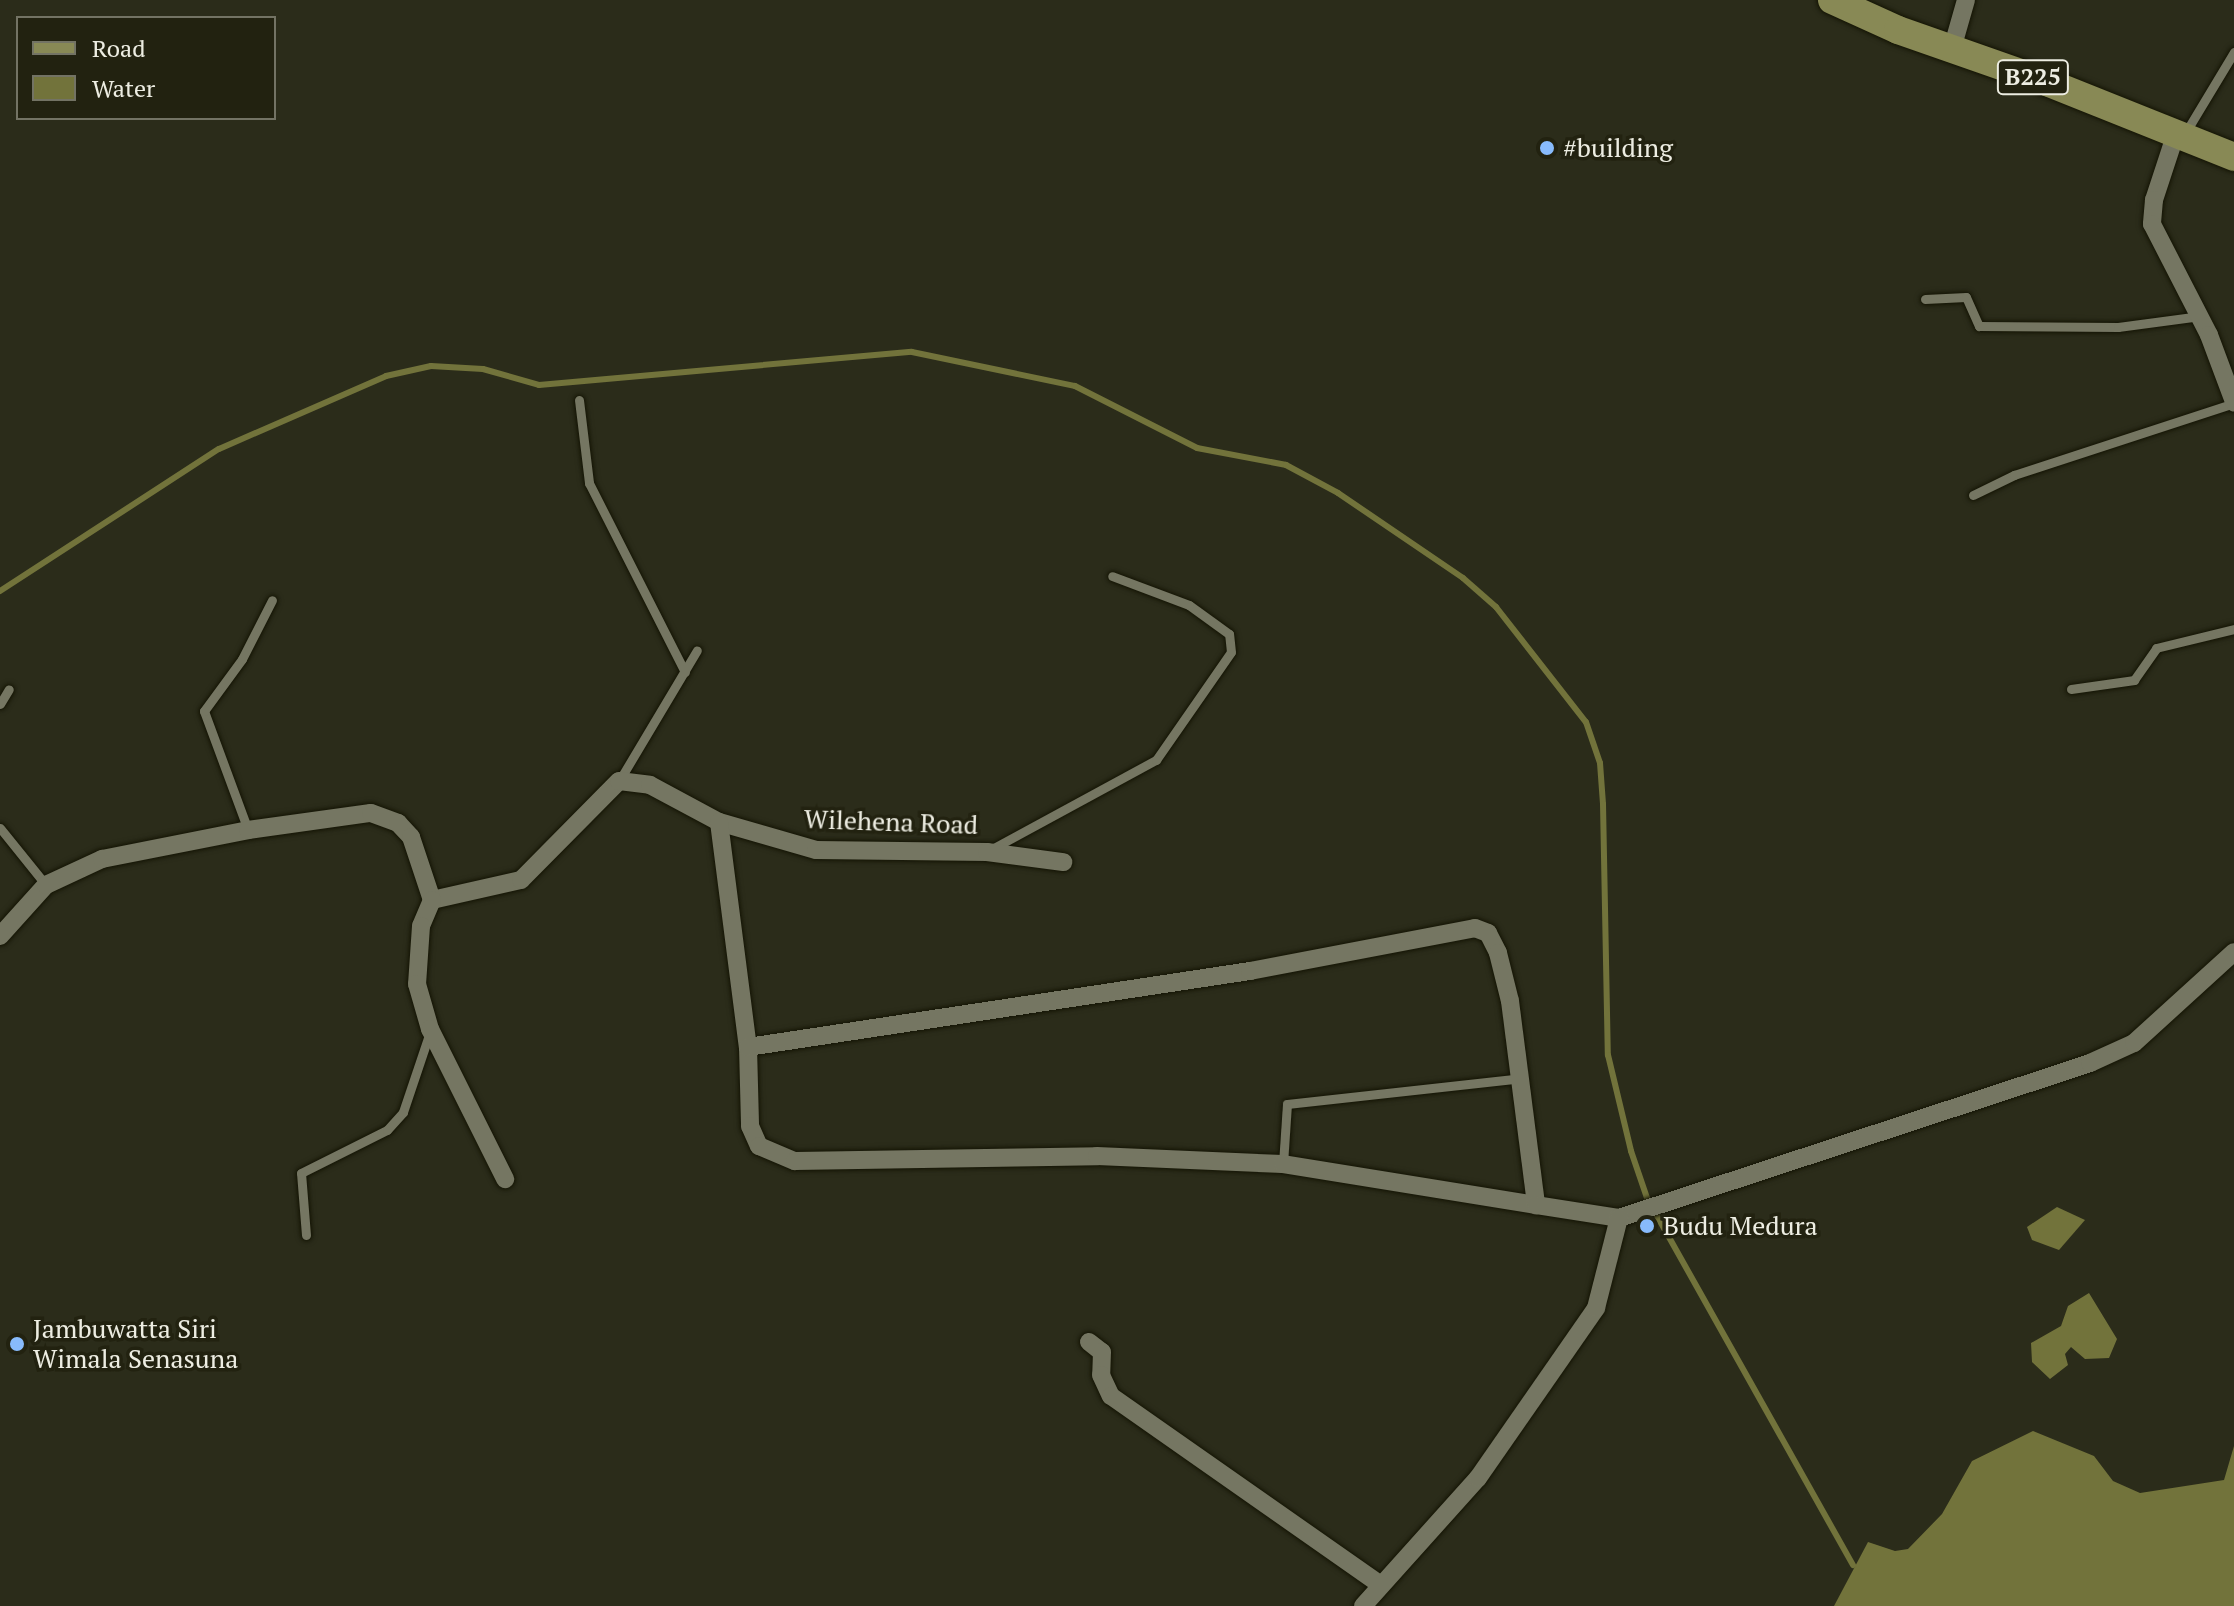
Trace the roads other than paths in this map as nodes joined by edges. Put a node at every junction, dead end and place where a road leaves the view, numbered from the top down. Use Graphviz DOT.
graph roads {
  1 [pos="1832,0"];
  2 [pos="1966,0"];
  3 [pos="1863,6"];
  4 [pos="1952,49"];
  5 [pos="2234,52"];
  6 [pos="2179,135"];
  7 [pos="2234,157"];
  8 [pos="1925,299"];
  9 [pos="2200,316"];
  10 [pos="579,400"];
  11 [pos="2234,403"];
  12 [pos="1973,495"];
  13 [pos="1112,576"];
  14 [pos="272,600"];
  15 [pos="2234,629"];
  16 [pos="697,650"];
  17 [pos="685,672"];
  18 [pos="9,689"];
  19 [pos="2071,689"];
  20 [pos="0,704"];
  21 [pos="619,781"];
  22 [pos="719,822"];
  23 [pos="0,828"];
  24 [pos="248,830"];
  25 [pos="987,852"];
  26 [pos="1063,862"];
  27 [pos="46,885"];
  28 [pos="432,900"];
  29 [pos="0,936"];
  30 [pos="2234,952"];
  31 [pos="430,1029"];
  32 [pos="748,1047"];
  33 [pos="1521,1078"];
  34 [pos="1283,1164"];
  35 [pos="505,1179"];
  36 [pos="1536,1205"];
  37 [pos="1619,1218"];
  38 [pos="306,1235"];
  39 [pos="1089,1342"];
  40 [pos="1379,1584"];
  41 [pos="1364,1606"];
  1 -- 3 [label="main road, B225"];
  2 -- 4 [label="street"];
  3 -- 4 [label="main road, B225"];
  4 -- 6 [label="main road, B225"];
  5 -- 6 [label="lane"];
  6 -- 7 [label="main road, B225"];
  6 -- 9 [label="street"];
  8 -- 9 [label="lane"];
  9 -- 11 [label="street"];
  10 -- 17 [label="lane"];
  11 -- 12 [label="lane"];
  13 -- 25 [label="lane"];
  14 -- 24 [label="lane"];
  15 -- 19 [label="lane"];
  16 -- 17 [label="lane"];
  17 -- 21 [label="lane"];
  18 -- 20 [label="lane"];
  21 -- 22 [label="street, Wilehena Road"];
  21 -- 28 [label="street"];
  22 -- 25 [label="street, Wilehena Road"];
  22 -- 32 [label="street"];
  23 -- 27 [label="lane"];
  24 -- 27 [label="street"];
  24 -- 28 [label="street"];
  25 -- 26 [label="street, Wilehena Road"];
  27 -- 29 [label="street"];
  28 -- 31 [label="street"];
  30 -- 37 [label="street"];
  31 -- 35 [label="street"];
  31 -- 38 [label="lane"];
  32 -- 33 [label="street"];
  32 -- 34 [label="street"];
  33 -- 34 [label="lane"];
  33 -- 36 [label="street"];
  34 -- 36 [label="street"];
  36 -- 37 [label="street"];
  37 -- 40 [label="street"];
  39 -- 40 [label="street"];
  40 -- 41 [label="street"];
}
